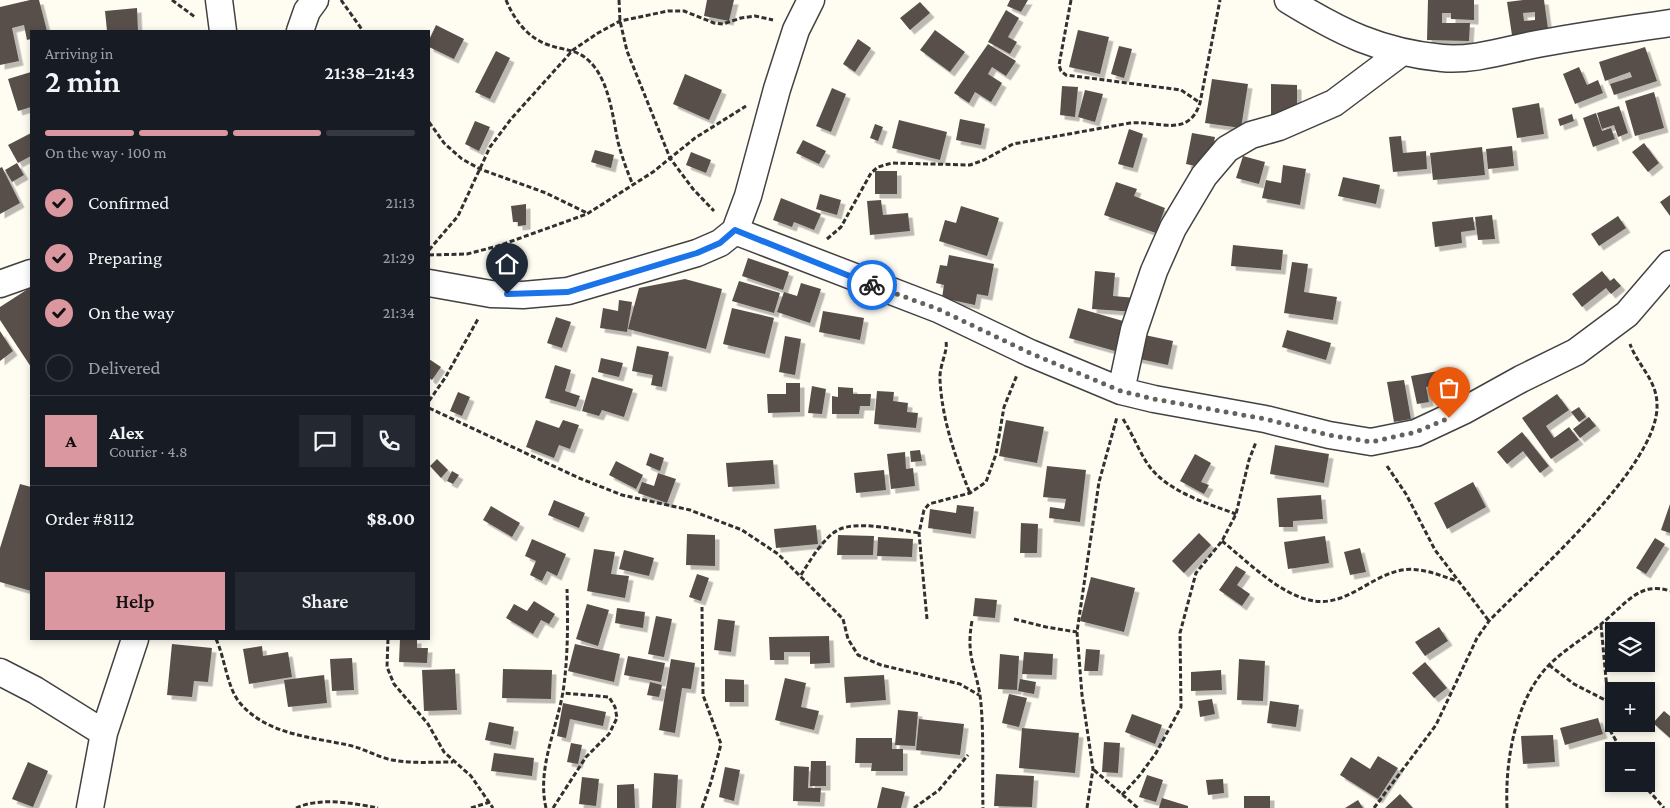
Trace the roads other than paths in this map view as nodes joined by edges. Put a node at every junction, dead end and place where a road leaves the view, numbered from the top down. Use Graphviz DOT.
graph roads {
  1 [pos="219,0"];
  2 [pos="315,0"];
  3 [pos="811,0"];
  4 [pos="1288,0"];
  5 [pos="1670,23"];
  6 [pos="223,30"];
  7 [pos="300,30"];
  8 [pos="1402,52"];
  9 [pos="735,230"];
  10 [pos="1670,264"];
  11 [pos="30,273"];
  12 [pos="430,283"];
  13 [pos="0,284"];
  14 [pos="1121,391"];
  15 [pos="135,640"];
  16 [pos="0,672"];
  17 [pos="104,733"];
  18 [pos="90,808"];
  1 -- 6 [label="street"];
  2 -- 7 [label="street"];
  3 -- 9 [label="street"];
  4 -- 8 [label="street"];
  5 -- 8 [label="street"];
  8 -- 14 [label="street"];
  9 -- 12 [label="street"];
  9 -- 14 [label="street"];
  10 -- 14 [label="street"];
  11 -- 13 [label="street"];
  15 -- 17 [label="street"];
  16 -- 17 [label="street"];
  17 -- 18 [label="street"];
}
